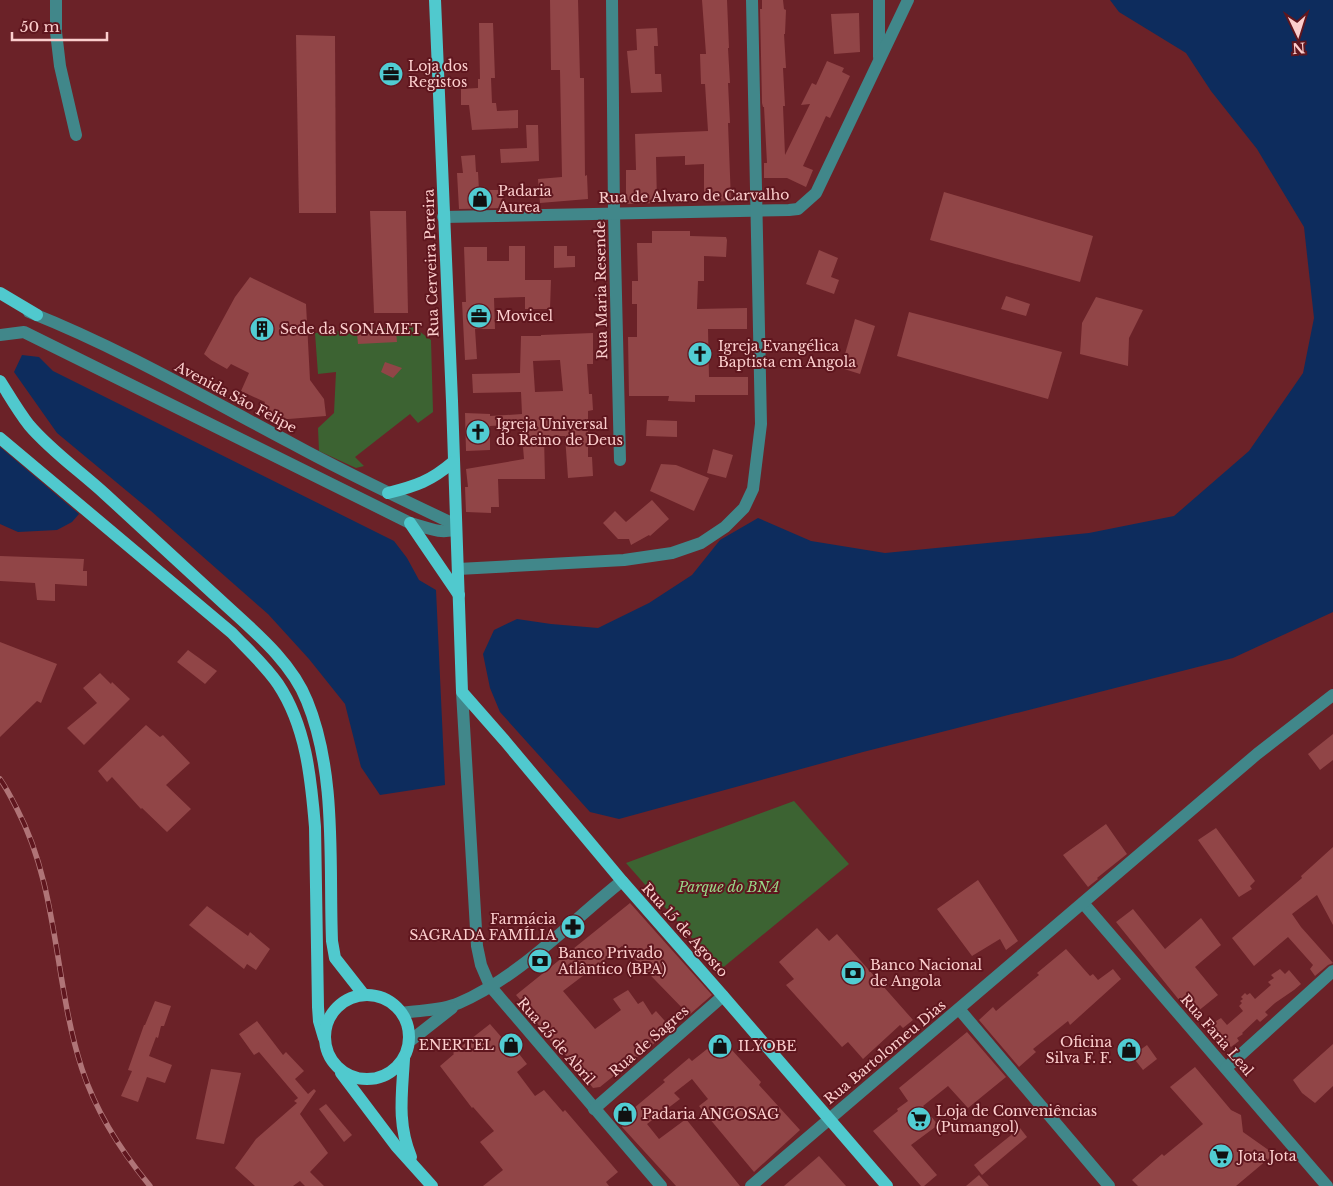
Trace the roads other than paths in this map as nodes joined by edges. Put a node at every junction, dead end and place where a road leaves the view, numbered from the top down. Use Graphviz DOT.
graph roads {
  1 [pos="56,0"];
  2 [pos="435,0"];
  3 [pos="612,0"];
  4 [pos="752,0"];
  5 [pos="879,0"];
  6 [pos="908,0"];
  7 [pos="879,62"];
  8 [pos="76,135"];
  9 [pos="757,210"];
  10 [pos="614,212"];
  11 [pos="443,217"];
  12 [pos="0,293"];
  13 [pos="0,300"];
  14 [pos="37,315"];
  15 [pos="0,335"];
  16 [pos="0,381"];
  17 [pos="0,438"];
  18 [pos="620,460"];
  19 [pos="453,462"];
  20 [pos="388,492"];
  21 [pos="410,523"];
  22 [pos="456,527"];
  23 [pos="458,569"];
  24 [pos="459,597"];
  25 [pos="462,692"];
  26 [pos="1333,695"];
  27 [pos="622,882"];
  28 [pos="1083,903"];
  29 [pos="1333,971"];
  30 [pos="490,986"];
  31 [pos="364,995"];
  32 [pos="723,996"];
  33 [pos="458,1004"];
  34 [pos="959,1009"];
  35 [pos="402,1013"];
  36 [pos="324,1038"];
  37 [pos="410,1041"];
  38 [pos="404,1058"];
  39 [pos="336,1067"];
  40 [pos="1226,1068"];
  41 [pos="594,1108"];
  42 [pos="829,1119"];
  43 [pos="415,1166"];
  44 [pos="432,1186"];
  45 [pos="660,1186"];
  46 [pos="751,1186"];
  47 [pos="887,1186"];
  48 [pos="1110,1186"];
  49 [pos="1328,1186"];
  1 -- 8 [label="street"];
  2 -- 11 [label="main road, Rua Cerveira Pereira"];
  3 -- 10 [label="street, Rua Maria Resende"];
  4 -- 9 [label="street"];
  5 -- 7 [label="street"];
  6 -- 7 [label="street, Rua de Alvaro de Carvalho"];
  7 -- 9 [label="street, Rua de Alvaro de Carvalho"];
  9 -- 10 [label="street, Rua de Alvaro de Carvalho"];
  9 -- 23 [label="street"];
  10 -- 11 [label="street, Rua de Alvaro de Carvalho"];
  10 -- 18 [label="street, Rua Maria Resende"];
  11 -- 19 [label="main road, Rua Cerveira Pereira"];
  12 -- 14 [label="main road"];
  13 -- 14 [label="street, Avenida São Felipe"];
  14 -- 20 [label="street, Avenida São Felipe"];
  15 -- 21 [label="street"];
  16 -- 31 [label="main road"];
  17 -- 36 [label="main road"];
  19 -- 20 [label="main road"];
  19 -- 22 [label="main road, Rua Cerveira Pereira"];
  20 -- 22 [label="street, Avenida São Felipe"];
  21 -- 22 [label="street"];
  21 -- 24 [label="main road"];
  22 -- 23 [label="main road, Rua Cerveira Pereira"];
  23 -- 24 [label="main road, Rua Cerveira Pereira"];
  24 -- 25 [label="main road, Rua Cerveira Pereira"];
  25 -- 27 [label="main road, Rua 15 de Agosto"];
  25 -- 30 [label="street, Rua 25 de Abril"];
  26 -- 28 [label="street, Rua Bartolomeu Dias"];
  27 -- 30 [label="street"];
  27 -- 32 [label="main road, Rua 15 de Agosto"];
  28 -- 34 [label="street, Rua Bartolomeu Dias"];
  28 -- 40 [label="street, Rua Faria Leal"];
  29 -- 40 [label="street"];
  30 -- 33 [label="street"];
  30 -- 41 [label="street, Rua 25 de Abril"];
  31 -- 35 [label="main road"];
  31 -- 36 [label="main road"];
  32 -- 41 [label="street, Rua de Sagres"];
  32 -- 42 [label="main road, Rua 15 de Agosto"];
  33 -- 35 [label="street"];
  33 -- 37 [label="street"];
  34 -- 42 [label="street, Rua Bartolomeu Dias"];
  34 -- 48 [label="street"];
  35 -- 37 [label="main road"];
  36 -- 39 [label="main road"];
  37 -- 38 [label="main road"];
  38 -- 39 [label="main road"];
  38 -- 43 [label="main road"];
  39 -- 43 [label="main road"];
  40 -- 49 [label="street, Rua Faria Leal"];
  41 -- 45 [label="street, Rua 25 de Abril"];
  42 -- 46 [label="street, Rua Bartolomeu Dias"];
  42 -- 47 [label="main road, Rua 15 de Agosto"];
  43 -- 44 [label="main road"];
}
